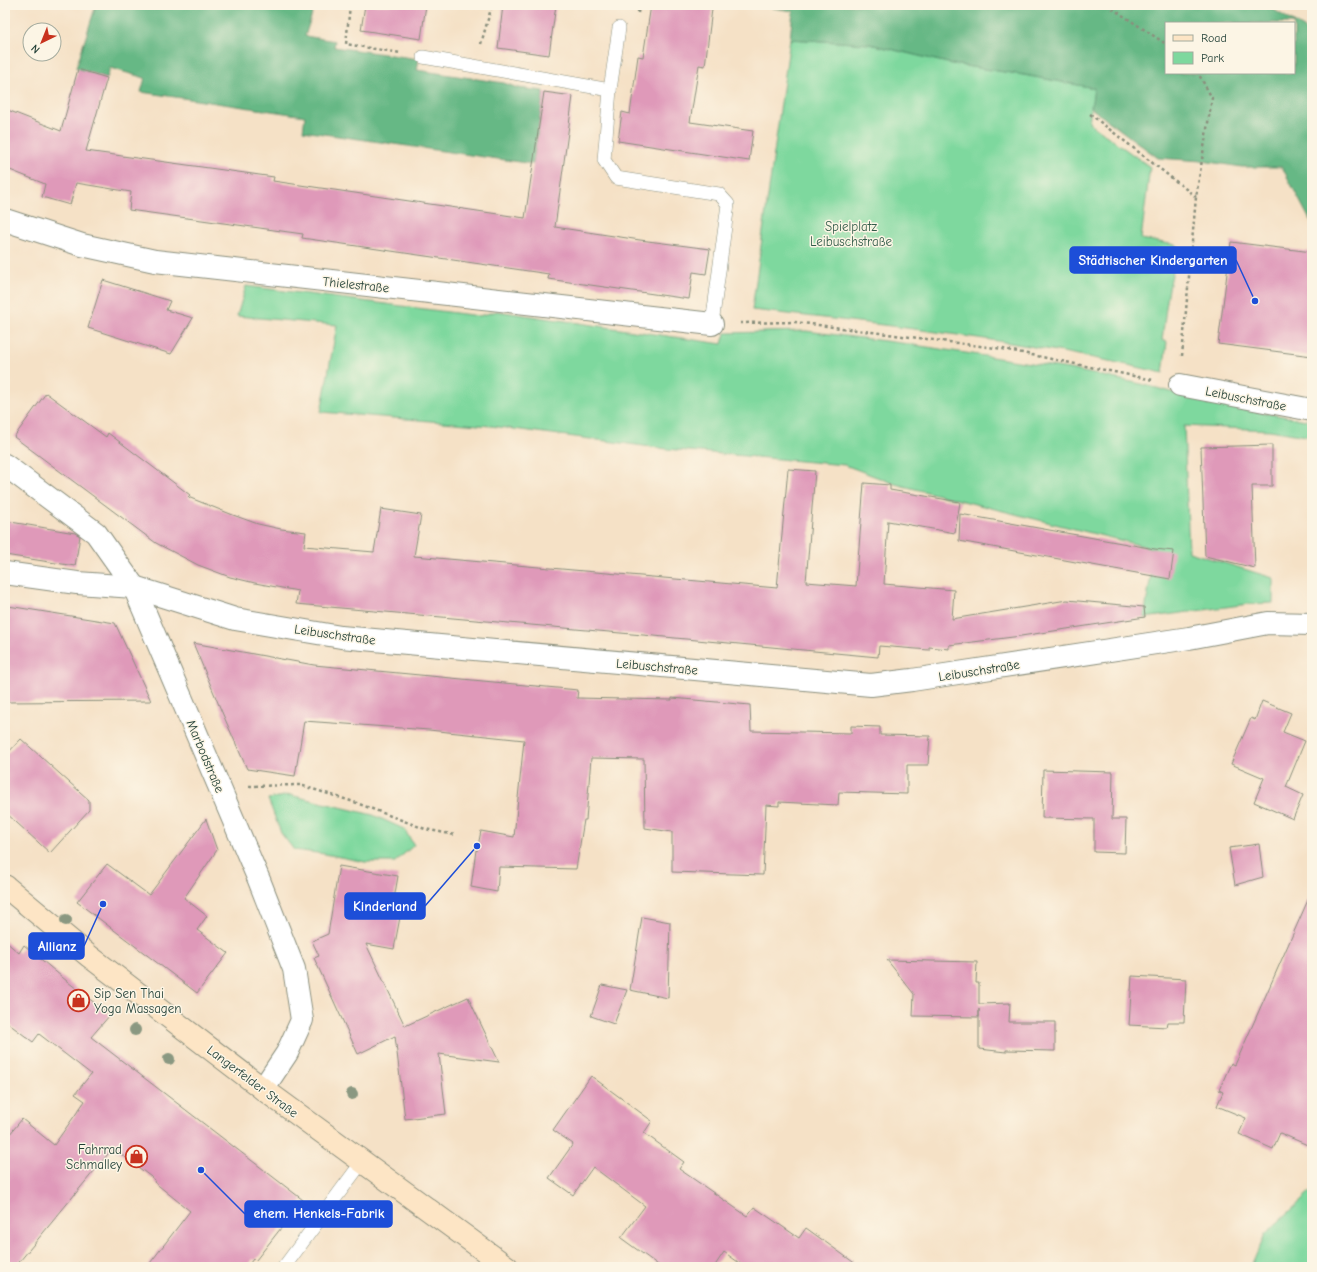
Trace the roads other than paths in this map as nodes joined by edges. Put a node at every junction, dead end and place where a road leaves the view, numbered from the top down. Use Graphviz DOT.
graph roads {
  1 [pos="619,28"];
  2 [pos="423,57"];
  3 [pos="610,90"];
  4 [pos="5,220"];
  5 [pos="712,324"];
  6 [pos="1180,385"];
  7 [pos="1312,410"];
  8 [pos="5,465"];
  9 [pos="5,573"];
  10 [pos="134,587"];
  11 [pos="1312,624"];
  12 [pos="5,886"];
  13 [pos="263,1089"];
  14 [pos="362,1162"];
  15 [pos="284,1267"];
  16 [pos="507,1267"];
  1 -- 3 [label="lane"];
  2 -- 3 [label="lane"];
  3 -- 5 [label="lane"];
  4 -- 5 [label="street, Thielestraße"];
  6 -- 7 [label="street, Leibuschstraße"];
  8 -- 10 [label="street, Marbodstraße"];
  9 -- 10 [label="street, Leibuschstraße"];
  10 -- 11 [label="street, Leibuschstraße"];
  10 -- 13 [label="street, Marbodstraße"];
  12 -- 13 [label="main road, Langerfelder Straße"];
  13 -- 14 [label="main road, Langerfelder Straße"];
  14 -- 15 [label="lane"];
  14 -- 16 [label="main road, Langerfelder Straße"];
}
